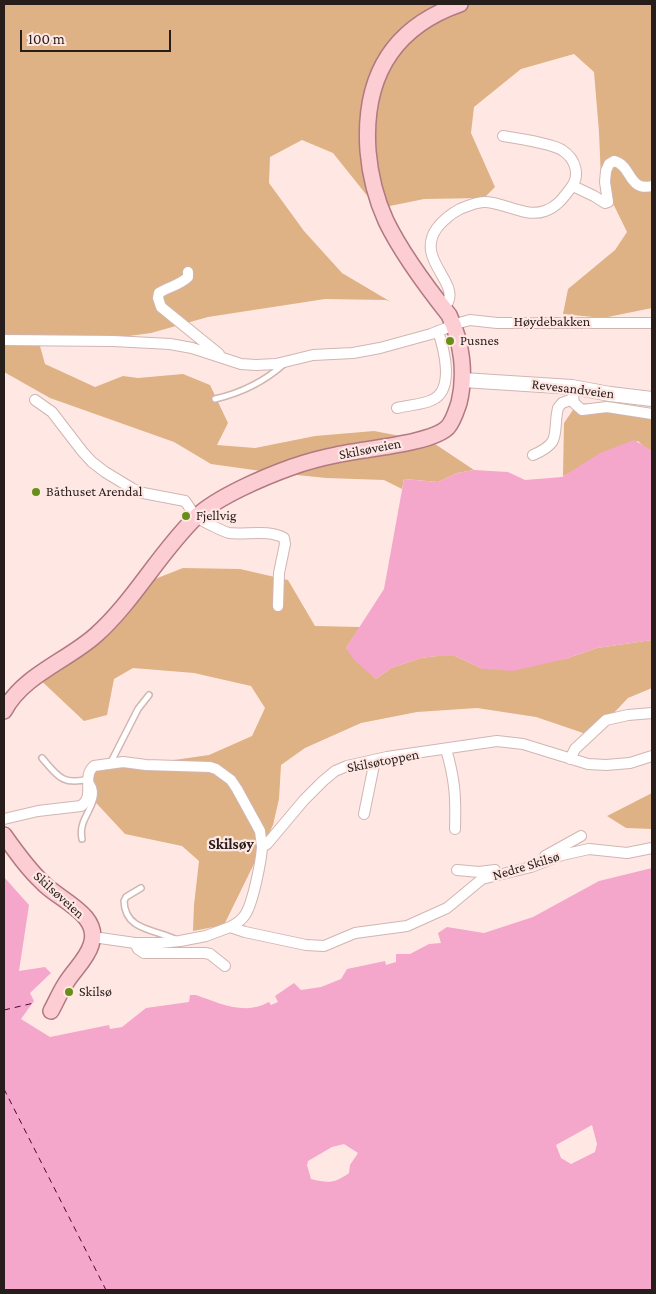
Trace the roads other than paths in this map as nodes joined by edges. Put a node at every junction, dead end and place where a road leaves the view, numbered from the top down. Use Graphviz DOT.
graph roads {
  1 [pos="460,4"];
  2 [pos="503,136"];
  3 [pos="573,186"];
  4 [pos="652,186"];
  5 [pos="188,272"];
  6 [pos="443,308"];
  7 [pos="652,322"];
  8 [pos="453,325"];
  9 [pos="438,331"];
  10 [pos="4,340"];
  11 [pos="226,360"];
  12 [pos="287,362"];
  13 [pos="463,380"];
  14 [pos="572,393"];
  15 [pos="215,399"];
  16 [pos="652,399"];
  17 [pos="35,400"];
  18 [pos="397,408"];
  19 [pos="652,414"];
  20 [pos="532,455"];
  21 [pos="196,516"];
  22 [pos="278,606"];
  23 [pos="149,695"];
  24 [pos="4,711"];
  25 [pos="652,713"];
  26 [pos="446,749"];
  27 [pos="652,756"];
  28 [pos="42,758"];
  29 [pos="570,759"];
  30 [pos="375,760"];
  31 [pos="110,763"];
  32 [pos="88,780"];
  33 [pos="364,814"];
  34 [pos="4,819"];
  35 [pos="454,829"];
  36 [pos="4,836"];
  37 [pos="581,836"];
  38 [pos="82,839"];
  39 [pos="262,847"];
  40 [pos="652,848"];
  41 [pos="457,870"];
  42 [pos="508,871"];
  43 [pos="141,888"];
  44 [pos="230,928"];
  45 [pos="93,937"];
  46 [pos="180,941"];
  47 [pos="135,943"];
  48 [pos="225,966"];
  49 [pos="51,1011"];
  1 -- 6 [label="main road, Skilsøveien"];
  2 -- 3 [label="street"];
  3 -- 4 [label="street"];
  3 -- 6 [label="street"];
  5 -- 11 [label="street"];
  6 -- 8 [label="main road, Skilsøveien"];
  7 -- 8 [label="street, Høydebakken"];
  8 -- 9 [label="street"];
  8 -- 13 [label="main road, Skilsøveien"];
  9 -- 12 [label="street"];
  9 -- 18 [label="street"];
  10 -- 11 [label="street"];
  11 -- 12 [label="street"];
  12 -- 15 [label="lane"];
  13 -- 14 [label="main road, Revesandveien"];
  13 -- 21 [label="main road, Skilsøveien"];
  14 -- 16 [label="main road, Revesandveien"];
  14 -- 19 [label="street"];
  14 -- 20 [label="street"];
  17 -- 21 [label="street"];
  21 -- 22 [label="street"];
  21 -- 24 [label="main road, Skilsøveien"];
  23 -- 31 [label="lane"];
  25 -- 29 [label="street"];
  26 -- 29 [label="street, Skilsøtoppen"];
  26 -- 30 [label="street, Skilsøtoppen"];
  26 -- 35 [label="street"];
  27 -- 29 [label="street, Skilsøtoppen"];
  28 -- 32 [label="lane"];
  30 -- 33 [label="street"];
  30 -- 39 [label="street, Skilsøtoppen"];
  31 -- 32 [label="street"];
  31 -- 39 [label="street"];
  32 -- 34 [label="street"];
  32 -- 38 [label="lane"];
  36 -- 45 [label="main road, Skilsøveien"];
  37 -- 42 [label="street"];
  39 -- 44 [label="street"];
  40 -- 42 [label="street, Nedre Skilsø"];
  41 -- 42 [label="street"];
  42 -- 44 [label="street, Nedre Skilsø"];
  43 -- 46 [label="lane"];
  44 -- 46 [label="street"];
  45 -- 47 [label="street"];
  45 -- 49 [label="main road"];
  46 -- 47 [label="street"];
  47 -- 48 [label="street"];
}
